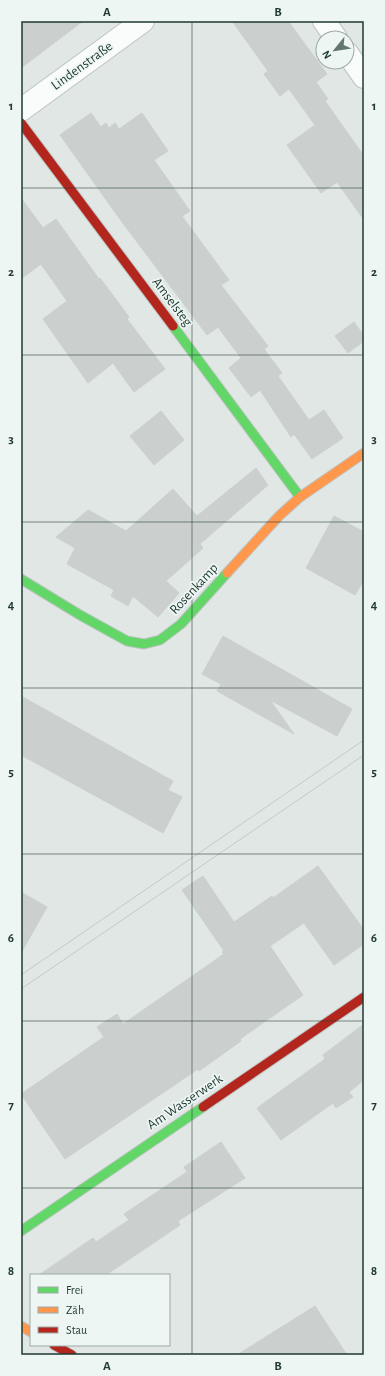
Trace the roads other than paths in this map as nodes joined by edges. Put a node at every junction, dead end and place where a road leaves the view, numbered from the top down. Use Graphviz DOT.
graph roads {
  1 [pos="143,21"];
  2 [pos="324,21"];
  3 [pos="330,30"];
  4 [pos="355,64"];
  5 [pos="364,77"];
  6 [pos="21,110"];
  7 [pos="21,123"];
  8 [pos="364,453"];
  9 [pos="300,497"];
  10 [pos="21,579"];
  11 [pos="364,997"];
  12 [pos="21,1231"];
  13 [pos="21,1326"];
  14 [pos="30,1331"];
  15 [pos="56,1346"];
  16 [pos="72,1355"];
  1 -- 6 [label="street, Lindenstraße"];
  2 -- 3 [label="street"];
  4 -- 5 [label="street"];
  7 -- 9 [label="street, Amselsteg"];
  8 -- 9 [label="street, Rosenkamp"];
  9 -- 10 [label="street, Rosenkamp"];
  11 -- 12 [label="street, Am Wasserwerk"];
  13 -- 14 [label="street"];
  15 -- 16 [label="street"];
}
